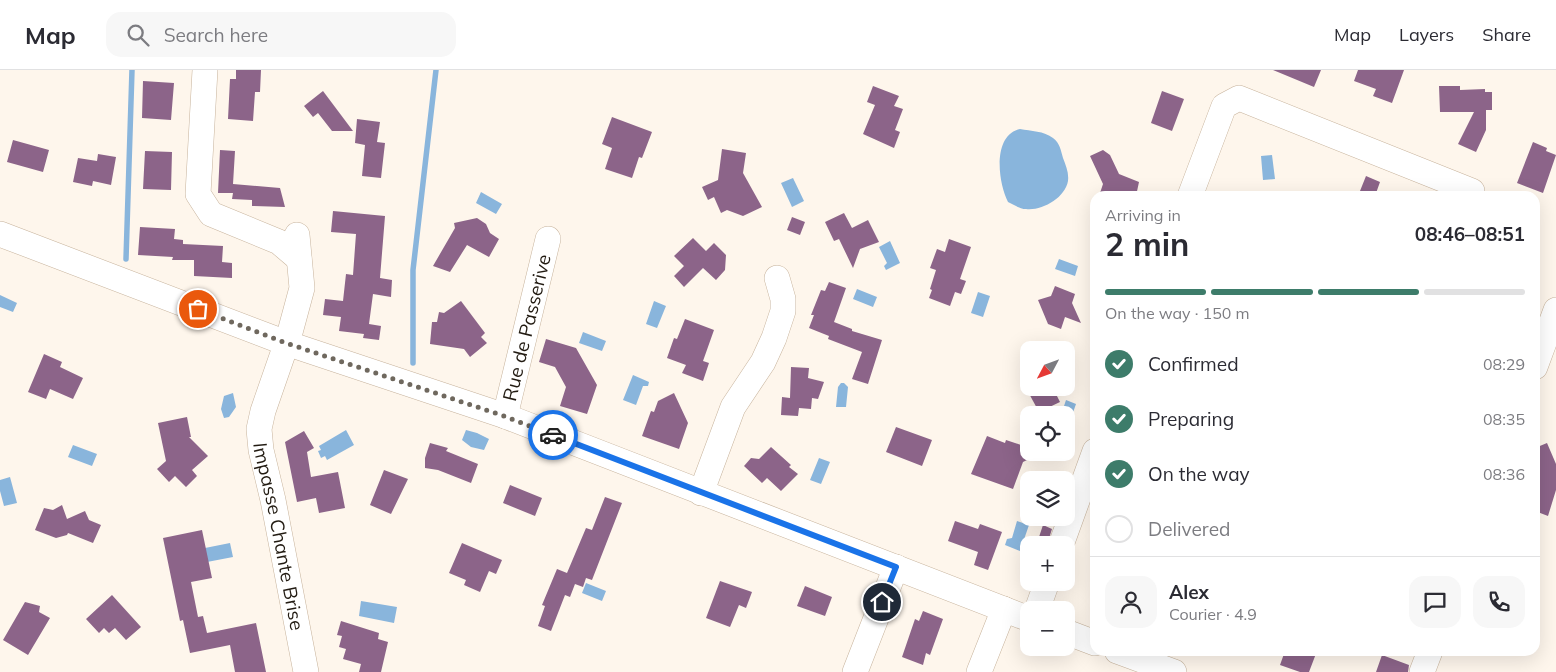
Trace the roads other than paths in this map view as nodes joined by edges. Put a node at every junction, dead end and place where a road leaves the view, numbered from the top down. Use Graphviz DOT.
graph roads {
  1 [pos="205,70"];
  2 [pos="1192,191"];
  3 [pos="1472,191"];
  4 [pos="0,234"];
  5 [pos="548,239"];
  6 [pos="777,278"];
  7 [pos="1556,310"];
  8 [pos="286,343"];
  9 [pos="1540,353"];
  10 [pos="504,416"];
  11 [pos="1090,465"];
  12 [pos="701,493"];
  13 [pos="1064,536"];
  14 [pos="896,567"];
  15 [pos="1004,609"];
  16 [pos="1020,615"];
  17 [pos="1075,635"];
  18 [pos="1090,641"];
  19 [pos="1131,656"];
  20 [pos="1428,656"];
  21 [pos="306,672"];
  22 [pos="855,672"];
  23 [pos="978,672"];
  24 [pos="1174,672"];
  25 [pos="1422,672"];
  1 -- 8 [label="street, Impasse Chante Brise"];
  2 -- 3 [label="street"];
  4 -- 8 [label="street, Rue de Passerive"];
  5 -- 10 [label="street, Rue de Passerive"];
  6 -- 12 [label="street"];
  7 -- 9 [label="street"];
  8 -- 10 [label="street, Rue de Passerive"];
  8 -- 21 [label="street, Impasse Chante Brise"];
  10 -- 12 [label="street, Rue de Passerive"];
  11 -- 13 [label="street"];
  12 -- 14 [label="street, Rue de Passerive"];
  14 -- 15 [label="street, Rue de Passerive"];
  14 -- 22 [label="street"];
  15 -- 16 [label="street, Rue de Passerive"];
  15 -- 23 [label="street"];
  17 -- 18 [label="street"];
  19 -- 24 [label="street"];
  20 -- 25 [label="street"];
}
